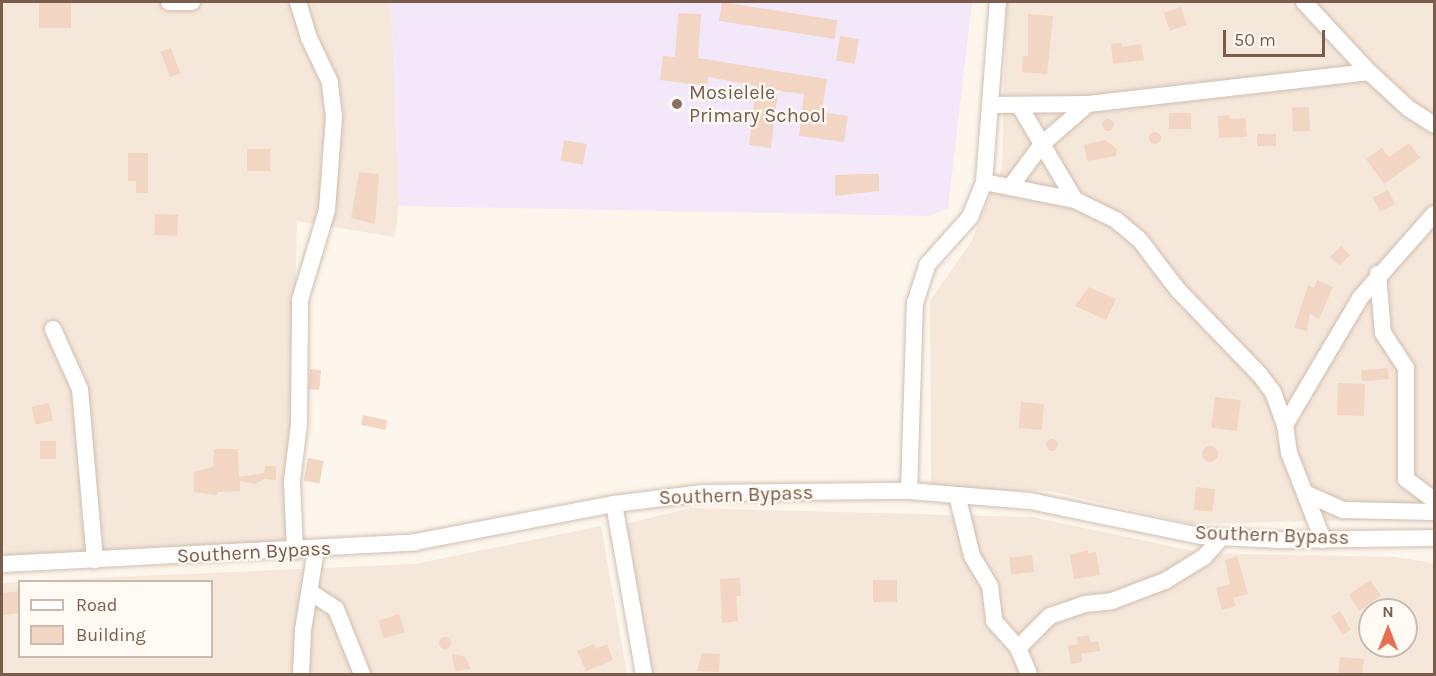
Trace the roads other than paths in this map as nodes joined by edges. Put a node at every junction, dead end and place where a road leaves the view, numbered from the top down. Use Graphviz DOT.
graph roads {
  1 [pos="170,2"];
  2 [pos="192,2"];
  3 [pos="298,2"];
  4 [pos="998,2"];
  5 [pos="1304,2"];
  6 [pos="1369,72"];
  7 [pos="1088,104"];
  8 [pos="990,105"];
  9 [pos="1019,105"];
  10 [pos="1434,125"];
  11 [pos="1042,144"];
  12 [pos="984,182"];
  13 [pos="1011,186"];
  14 [pos="1075,200"];
  15 [pos="1434,214"];
  16 [pos="1378,274"];
  17 [pos="53,329"];
  18 [pos="1285,425"];
  19 [pos="909,492"];
  20 [pos="1305,493"];
  21 [pos="957,495"];
  22 [pos="1434,500"];
  23 [pos="614,504"];
  24 [pos="1434,512"];
  25 [pos="1222,537"];
  26 [pos="1434,538"];
  27 [pos="1323,540"];
  28 [pos="316,550"];
  29 [pos="295,551"];
  30 [pos="95,560"];
  31 [pos="2,564"];
  32 [pos="310,592"];
  33 [pos="1018,648"];
  34 [pos="301,675"];
  35 [pos="362,675"];
  36 [pos="644,675"];
  37 [pos="1029,675"];
  1 -- 2 [label="street"];
  3 -- 29 [label="street"];
  4 -- 8 [label="street"];
  5 -- 6 [label="street"];
  6 -- 7 [label="street"];
  6 -- 10 [label="street"];
  7 -- 9 [label="street"];
  7 -- 11 [label="street"];
  8 -- 9 [label="street"];
  8 -- 12 [label="street"];
  9 -- 11 [label="street"];
  11 -- 13 [label="street"];
  11 -- 14 [label="street"];
  12 -- 13 [label="street"];
  12 -- 19 [label="street"];
  13 -- 14 [label="street"];
  14 -- 18 [label="street"];
  15 -- 16 [label="street"];
  16 -- 18 [label="street"];
  16 -- 22 [label="street"];
  17 -- 30 [label="street"];
  18 -- 20 [label="street"];
  19 -- 21 [label="street, Southern Bypass"];
  19 -- 23 [label="street, Southern Bypass"];
  20 -- 24 [label="street"];
  20 -- 27 [label="street"];
  21 -- 25 [label="street, Southern Bypass"];
  21 -- 33 [label="street"];
  23 -- 28 [label="street, Southern Bypass"];
  23 -- 36 [label="street"];
  25 -- 27 [label="street, Southern Bypass"];
  25 -- 33 [label="street"];
  26 -- 27 [label="street, Southern Bypass"];
  28 -- 29 [label="street, Southern Bypass"];
  28 -- 32 [label="street"];
  29 -- 30 [label="street, Southern Bypass"];
  30 -- 31 [label="street, Southern Bypass"];
  32 -- 34 [label="street"];
  32 -- 35 [label="street"];
  33 -- 37 [label="street"];
}
